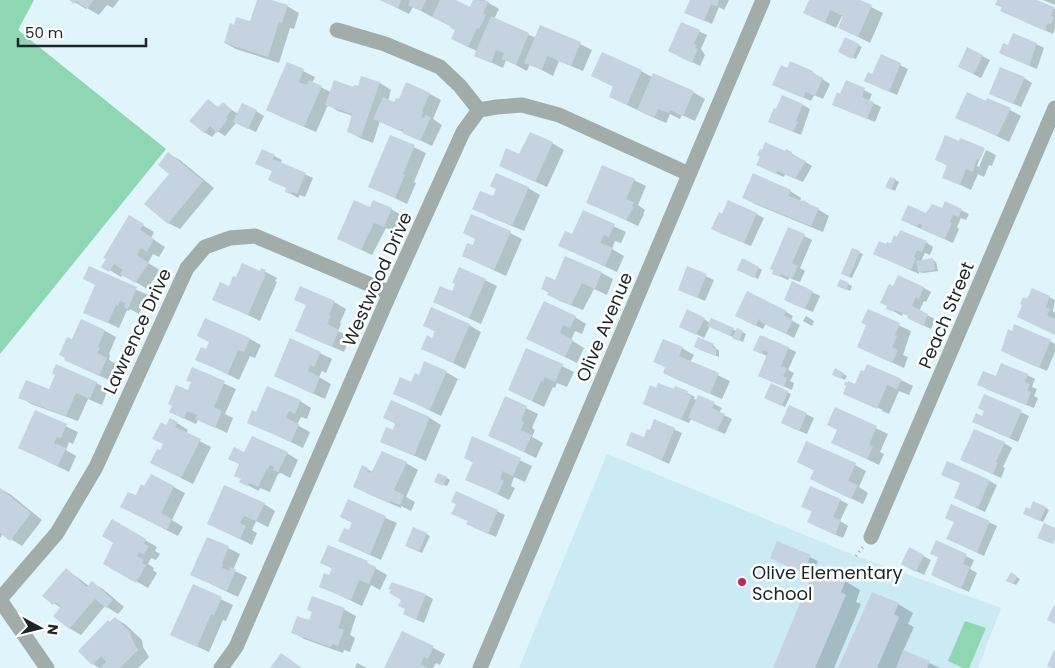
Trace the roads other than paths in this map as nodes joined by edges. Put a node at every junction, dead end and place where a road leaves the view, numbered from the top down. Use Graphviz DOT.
graph roads {
  1 [pos="763,0"];
  2 [pos="337,30"];
  3 [pos="1055,108"];
  4 [pos="479,110"];
  5 [pos="689,174"];
  6 [pos="390,293"];
  7 [pos="870,537"];
  8 [pos="0,600"];
  9 [pos="47,668"];
  10 [pos="221,668"];
  11 [pos="480,668"];
  1 -- 5 [label="street, Olive Avenue"];
  2 -- 4 [label="street"];
  3 -- 7 [label="street, Peach Street"];
  4 -- 5 [label="street"];
  4 -- 6 [label="street, Westwood Drive"];
  5 -- 11 [label="street, Olive Avenue"];
  6 -- 8 [label="street, Lawrence Drive"];
  6 -- 10 [label="street, Westwood Drive"];
  8 -- 9 [label="street"];
}
